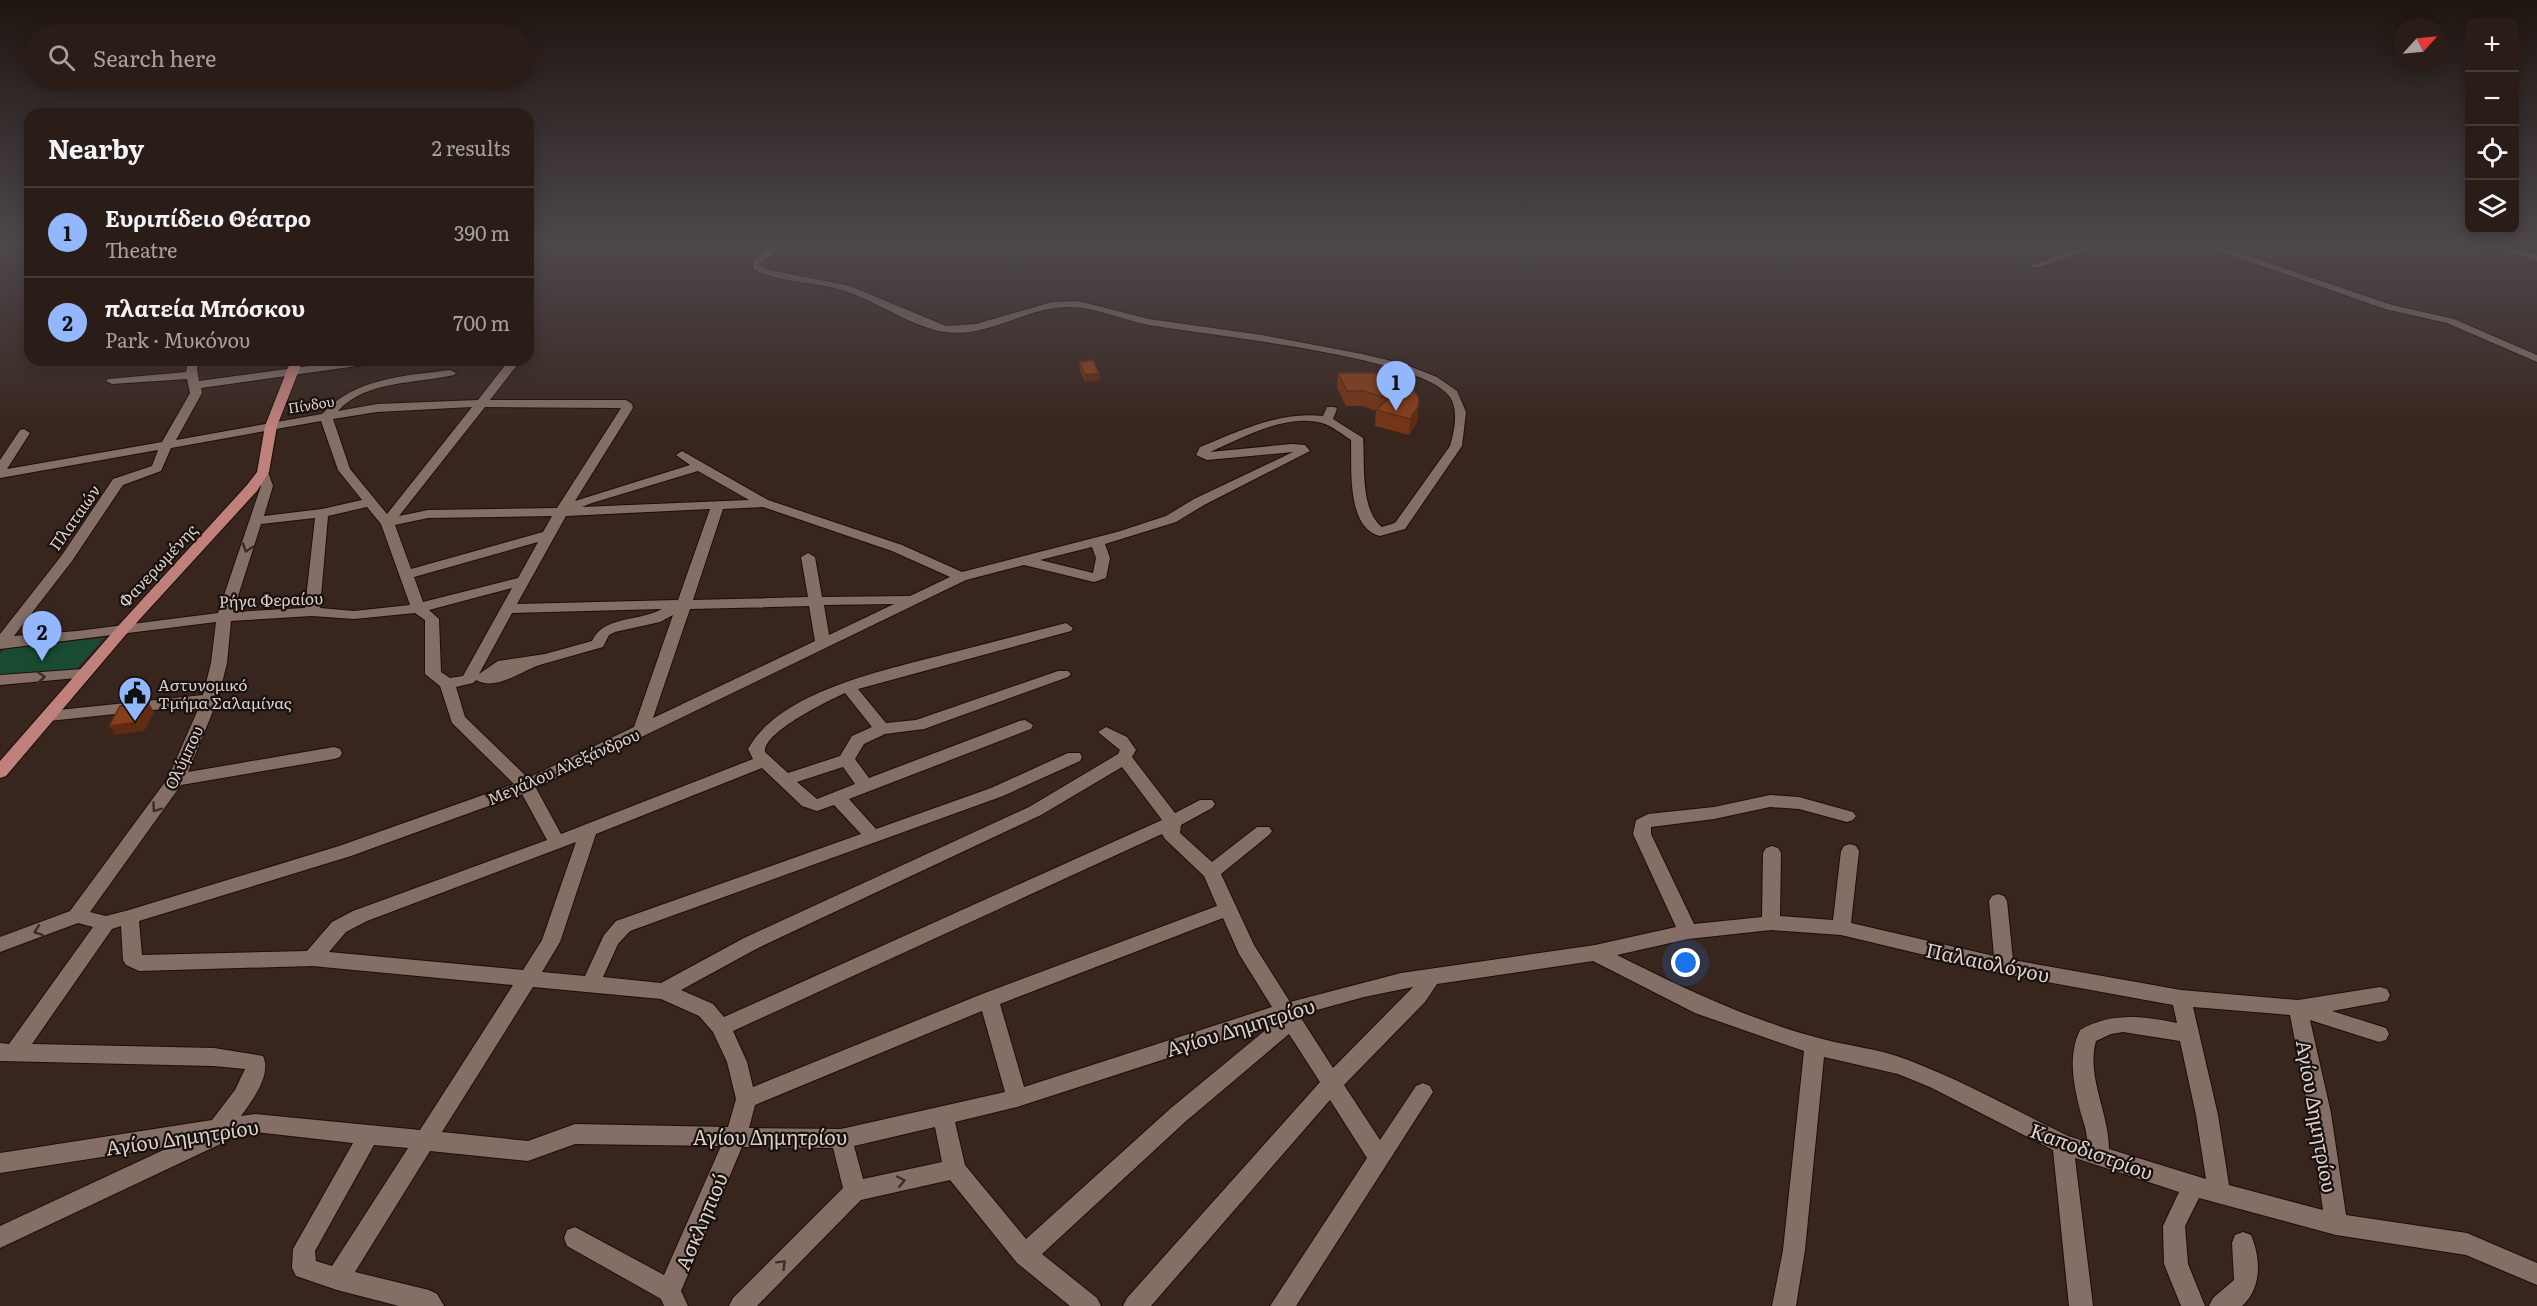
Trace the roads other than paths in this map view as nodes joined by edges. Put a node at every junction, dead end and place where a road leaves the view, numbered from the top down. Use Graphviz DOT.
graph roads {
  1 [pos="893,307"];
  2 [pos="1044,307"];
  3 [pos="1083,307"];
  4 [pos="2389,307"];
  5 [pos="2537,359"];
  6 [pos="191,366"];
  7 [pos="294,366"];
  8 [pos="373,366"];
  9 [pos="510,366"];
  10 [pos="450,373"];
  11 [pos="193,380"];
  12 [pos="112,381"];
  13 [pos="366,388"];
  14 [pos="482,403"];
  15 [pos="326,417"];
  16 [pos="271,426"];
  17 [pos="24,433"];
  18 [pos="166,446"];
  19 [pos="682,454"];
  20 [pos="701,466"];
  21 [pos="0,472"];
  22 [pos="263,472"];
  23 [pos="370,502"];
  24 [pos="764,502"];
  25 [pos="718,505"];
  26 [pos="561,512"];
  27 [pos="322,513"];
  28 [pos="255,521"];
  29 [pos="387,523"];
  30 [pos="548,535"];
  31 [pos="1097,541"];
  32 [pos="808,557"];
  33 [pos="1024,561"];
  34 [pos="408,574"];
  35 [pos="961,577"];
  36 [pos="525,580"];
  37 [pos="912,599"];
  38 [pos="815,601"];
  39 [pos="682,605"];
  40 [pos="418,608"];
  41 [pos="507,609"];
  42 [pos="312,612"];
  43 [pos="224,617"];
  44 [pos="124,628"];
  45 [pos="1066,628"];
  46 [pos="1,643"];
  47 [pos="823,644"];
  48 [pos="83,674"];
  49 [pos="1063,674"];
  50 [pos="0,680"];
  51 [pos="468,680"];
  52 [pos="447,682"];
  53 [pos="848,687"];
  54 [pos="210,699"];
  55 [pos="453,707"];
  56 [pos="49,716"];
  57 [pos="1025,725"];
  58 [pos="882,729"];
  59 [pos="641,731"];
  60 [pos="1106,732"];
  61 [pos="334,753"];
  62 [pos="7,755"];
  63 [pos="1074,757"];
  64 [pos="1124,758"];
  65 [pos="846,760"];
  66 [pos="765,761"];
  67 [pos="0,772"];
  68 [pos="176,780"];
  69 [pos="785,780"];
  70 [pos="526,786"];
  71 [pos="866,786"];
  72 [pos="838,798"];
  73 [pos="1206,804"];
  74 [pos="1847,816"];
  75 [pos="1173,822"];
  76 [pos="589,830"];
  77 [pos="1263,831"];
  78 [pos="873,836"];
  79 [pos="557,843"];
  80 [pos="1850,852"];
  81 [pos="1772,853"];
  82 [pos="1211,872"];
  83 [pos="1998,901"];
  84 [pos="1228,909"];
  85 [pos="77,916"];
  86 [pos="129,917"];
  87 [pos="106,923"];
  88 [pos="1771,923"];
  89 [pos="1841,928"];
  90 [pos="1688,933"];
  91 [pos="0,945"];
  92 [pos="1595,953"];
  93 [pos="312,958"];
  94 [pos="2004,966"];
  95 [pos="1432,976"];
  96 [pos="529,980"];
  97 [pos="590,985"];
  98 [pos="663,991"];
  99 [pos="2380,995"];
  100 [pos="2181,998"];
  101 [pos="989,999"];
  102 [pos="2298,1008"];
  103 [pos="1289,1015"];
  104 [pos="721,1027"];
  105 [pos="2188,1034"];
  106 [pos="2379,1034"];
  107 [pos="1815,1046"];
  108 [pos="8,1052"];
  109 [pos="1332,1083"];
  110 [pos="1423,1092"];
  111 [pos="1017,1098"];
  112 [pos="746,1099"];
  113 [pos="943,1117"];
  114 [pos="226,1127"];
  115 [pos="369,1134"];
  116 [pos="736,1136"];
  117 [pos="428,1139"];
  118 [pos="841,1139"];
  119 [pos="2063,1144"];
  120 [pos="2098,1155"];
  121 [pos="1378,1156"];
  122 [pos="0,1163"];
  123 [pos="954,1169"];
  124 [pos="2193,1186"];
  125 [pos="855,1191"];
  126 [pos="2219,1193"];
  127 [pos="2336,1224"];
  128 [pos="0,1237"];
  129 [pos="575,1238"];
  130 [pos="2242,1243"];
  131 [pos="1025,1255"];
  132 [pos="2537,1274"];
  133 [pos="337,1279"];
  134 [pos="672,1299"];
  135 [pos="432,1306"];
  136 [pos="741,1306"];
  137 [pos="1089,1306"];
  138 [pos="1136,1306"];
  139 [pos="1282,1306"];
  140 [pos="1784,1306"];
  141 [pos="2081,1306"];
  142 [pos="2193,1306"];
  143 [pos="2221,1306"];
  1 -- 2 [label="street, Μεγάλου Αλεξάνδρου"];
  3 -- 31 [label="street, Μεγάλου Αλεξάνδρου"];
  4 -- 5 [label="street"];
  6 -- 11 [label="street, Πλαταιών"];
  7 -- 11 [label="street"];
  7 -- 16 [label="main road, Φανερωμένης"];
  8 -- 13 [label="street"];
  9 -- 14 [label="street"];
  10 -- 13 [label="street"];
  11 -- 12 [label="street"];
  11 -- 18 [label="street, Πλαταιών"];
  13 -- 15 [label="street"];
  14 -- 15 [label="street, Πίνδου"];
  14 -- 26 [label="street, Πίνδου"];
  14 -- 29 [label="street"];
  15 -- 16 [label="street, Πίνδου"];
  15 -- 23 [label="street"];
  16 -- 18 [label="street, Πίνδου"];
  16 -- 22 [label="main road, Φανερωμένης"];
  17 -- 21 [label="street"];
  18 -- 21 [label="street, Πίνδου"];
  18 -- 46 [label="street, Πλαταιών"];
  19 -- 20 [label="street"];
  20 -- 24 [label="street"];
  20 -- 26 [label="street"];
  22 -- 28 [label="street, Ολύμπου"];
  22 -- 44 [label="main road, Φανερωμένης"];
  23 -- 27 [label="street"];
  23 -- 29 [label="street"];
  24 -- 25 [label="street"];
  24 -- 35 [label="street"];
  25 -- 26 [label="street"];
  25 -- 39 [label="street"];
  26 -- 29 [label="street"];
  26 -- 30 [label="street"];
  27 -- 28 [label="street"];
  27 -- 42 [label="street"];
  28 -- 43 [label="street, Ολύμπου, one-way"];
  29 -- 34 [label="street"];
  30 -- 34 [label="street"];
  30 -- 36 [label="street"];
  31 -- 33 [label="street, Μεγάλου Αλεξάνδρου"];
  31 -- 33 [label="street"];
  32 -- 38 [label="street"];
  33 -- 35 [label="street, Μεγάλου Αλεξάνδρου"];
  34 -- 40 [label="street"];
  35 -- 37 [label="street, Μεγάλου Αλεξάνδρου"];
  36 -- 40 [label="street, Ρήγα Φεραίου"];
  36 -- 41 [label="street"];
  37 -- 38 [label="street"];
  37 -- 47 [label="street, Μεγάλου Αλεξάνδρου"];
  38 -- 39 [label="street"];
  38 -- 47 [label="street"];
  39 -- 41 [label="street"];
  39 -- 51 [label="street"];
  39 -- 59 [label="street"];
  40 -- 42 [label="street, Ρήγα Φεραίου"];
  40 -- 52 [label="street"];
  41 -- 51 [label="street"];
  42 -- 43 [label="street, Ρήγα Φεραίου"];
  43 -- 44 [label="street, Ρήγα Φεραίου"];
  43 -- 54 [label="street, Ολύμπου"];
  44 -- 46 [label="street, Ρήγα Φεραίου"];
  44 -- 48 [label="main road, Φανερωμένης"];
  45 -- 53 [label="street"];
  47 -- 59 [label="street, Μεγάλου Αλεξάνδρου"];
  50 -- 48 [label="street, one-way"];
  48 -- 56 [label="main road, Φανερωμένης"];
  49 -- 58 [label="street"];
  51 -- 52 [label="street"];
  51 -- 55 [label="street"];
  52 -- 55 [label="street"];
  53 -- 58 [label="street"];
  53 -- 66 [label="street"];
  54 -- 56 [label="street"];
  54 -- 68 [label="street, Ολύμπου"];
  55 -- 70 [label="street"];
  56 -- 62 [label="main road, Φανερωμένης"];
  57 -- 71 [label="street"];
  58 -- 65 [label="street"];
  59 -- 70 [label="street, Μεγάλου Αλεξάνδρου"];
  60 -- 64 [label="street"];
  61 -- 68 [label="street"];
  62 -- 67 [label="main road, Φανερωμένης"];
  63 -- 78 [label="street"];
  64 -- 75 [label="street"];
  64 -- 98 [label="street"];
  65 -- 69 [label="street"];
  65 -- 71 [label="street"];
  66 -- 69 [label="street"];
  66 -- 76 [label="street"];
  68 -- 85 [label="street, Ολύμπου, one-way"];
  69 -- 72 [label="street"];
  70 -- 79 [label="street"];
  70 -- 86 [label="street, Μεγάλου Αλεξάνδρου"];
  71 -- 72 [label="street"];
  72 -- 78 [label="street"];
  73 -- 75 [label="street"];
  74 -- 90 [label="street"];
  75 -- 82 [label="street"];
  75 -- 104 [label="street"];
  76 -- 79 [label="street"];
  76 -- 96 [label="street"];
  77 -- 82 [label="street"];
  78 -- 97 [label="street"];
  79 -- 93 [label="street"];
  80 -- 89 [label="street"];
  81 -- 88 [label="street"];
  82 -- 84 [label="street"];
  83 -- 94 [label="street"];
  84 -- 101 [label="street"];
  84 -- 103 [label="street"];
  85 -- 87 [label="street"];
  85 -- 91 [label="street, one-way"];
  86 -- 87 [label="street, Μεγάλου Αλεξάνδρου"];
  86 -- 93 [label="street"];
  87 -- 108 [label="street"];
  88 -- 89 [label="street, Παλαιολόγου"];
  88 -- 90 [label="street, Παλαιολόγου"];
  89 -- 94 [label="street, Παλαιολόγου"];
  90 -- 92 [label="street, Παλαιολόγου"];
  92 -- 95 [label="street, Αγίου Δημητρίου"];
  92 -- 107 [label="street, Καποδιστρίου"];
  93 -- 96 [label="street"];
  94 -- 100 [label="street, Παλαιολόγου"];
  95 -- 103 [label="street, Αγίου Δημητρίου"];
  95 -- 109 [label="street"];
  96 -- 97 [label="street"];
  96 -- 117 [label="street"];
  97 -- 98 [label="street"];
  98 -- 104 [label="street"];
  99 -- 102 [label="street"];
  100 -- 102 [label="street, Παλαιολόγου"];
  100 -- 105 [label="street"];
  101 -- 111 [label="street"];
  101 -- 112 [label="street"];
  102 -- 106 [label="street, Παλαιολόγου"];
  102 -- 127 [label="street, Αγίου Δημητρίου"];
  103 -- 109 [label="street"];
  103 -- 111 [label="street, Αγίου Δημητρίου"];
  103 -- 131 [label="street"];
  104 -- 112 [label="street"];
  105 -- 120 [label="street"];
  105 -- 126 [label="street"];
  107 -- 119 [label="street, Καποδιστρίου"];
  107 -- 140 [label="street"];
  108 -- 114 [label="street"];
  109 -- 121 [label="street"];
  109 -- 138 [label="street"];
  110 -- 121 [label="street"];
  111 -- 113 [label="street, Αγίου Δημητρίου"];
  112 -- 116 [label="street, Ασκληπιού"];
  113 -- 118 [label="street, Αγίου Δημητρίου"];
  113 -- 123 [label="street"];
  114 -- 115 [label="street, Αγίου Δημητρίου"];
  114 -- 122 [label="street, Αγίου Δημητρίου"];
  114 -- 128 [label="street"];
  115 -- 117 [label="street, Αγίου Δημητρίου"];
  115 -- 133 [label="street"];
  116 -- 117 [label="street, Αγίου Δημητρίου"];
  116 -- 118 [label="street, Αγίου Δημητρίου"];
  116 -- 134 [label="street, Ασκληπιού"];
  117 -- 133 [label="street"];
  118 -- 125 [label="street"];
  119 -- 120 [label="street, Καποδιστρίου"];
  119 -- 141 [label="street"];
  120 -- 124 [label="street, Καποδιστρίου"];
  121 -- 139 [label="street"];
  125 -- 123 [label="street, one-way"];
  123 -- 131 [label="street"];
  124 -- 126 [label="street, Καποδιστρίου"];
  124 -- 142 [label="street"];
  136 -- 125 [label="street, one-way"];
  126 -- 127 [label="street, Καποδιστρίου"];
  127 -- 132 [label="street, Καποδιστρίου"];
  129 -- 134 [label="street"];
  130 -- 143 [label="street"];
  131 -- 137 [label="street"];
  133 -- 135 [label="street"];
}
